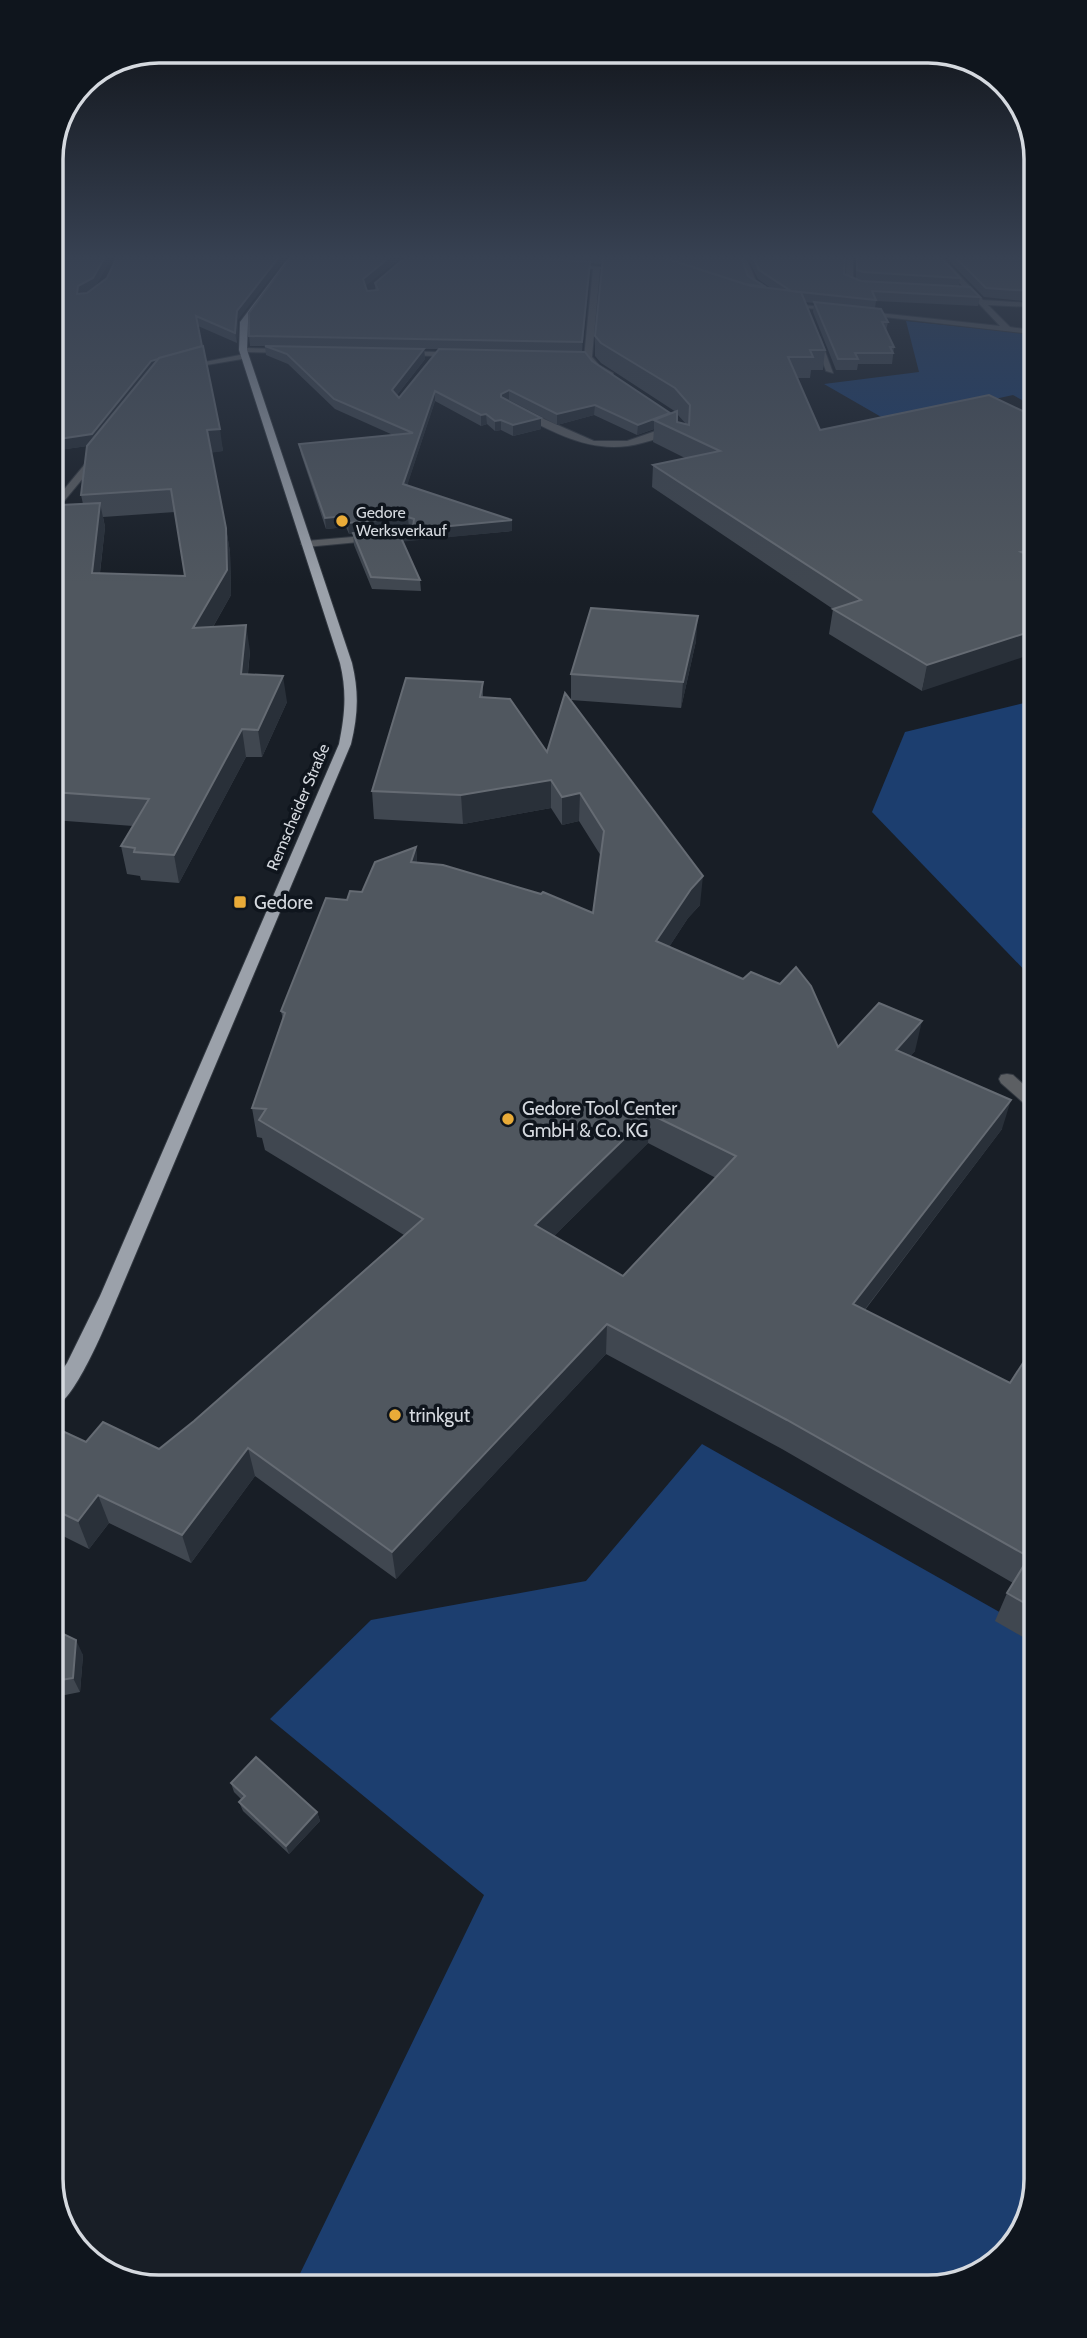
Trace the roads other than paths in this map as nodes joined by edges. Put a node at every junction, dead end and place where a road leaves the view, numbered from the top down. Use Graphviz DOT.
graph roads {
  1 [pos="187,366"];
  2 [pos="248,366"];
  3 [pos="595,366"];
  4 [pos="828,366"];
  5 [pos="170,370"];
  6 [pos="830,371"];
  7 [pos="617,380"];
  8 [pos="506,405"];
  9 [pos="679,424"];
  10 [pos="103,448"];
  11 [pos="63,496"];
  12 [pos="383,537"];
  13 [pos="306,544"];
  14 [pos="1007,1079"];
  15 [pos="1024,1094"];
  16 [pos="63,1386"];
  1 -- 5 [label="street"];
  2 -- 13 [label="main road, Remscheider Straße"];
  3 -- 7 [label="street"];
  4 -- 6 [label="street"];
  8 -- 9 [label="street"];
  10 -- 11 [label="street"];
  12 -- 13 [label="street"];
  13 -- 16 [label="main road, Remscheider Straße"];
  14 -- 15 [label="street"];
}
